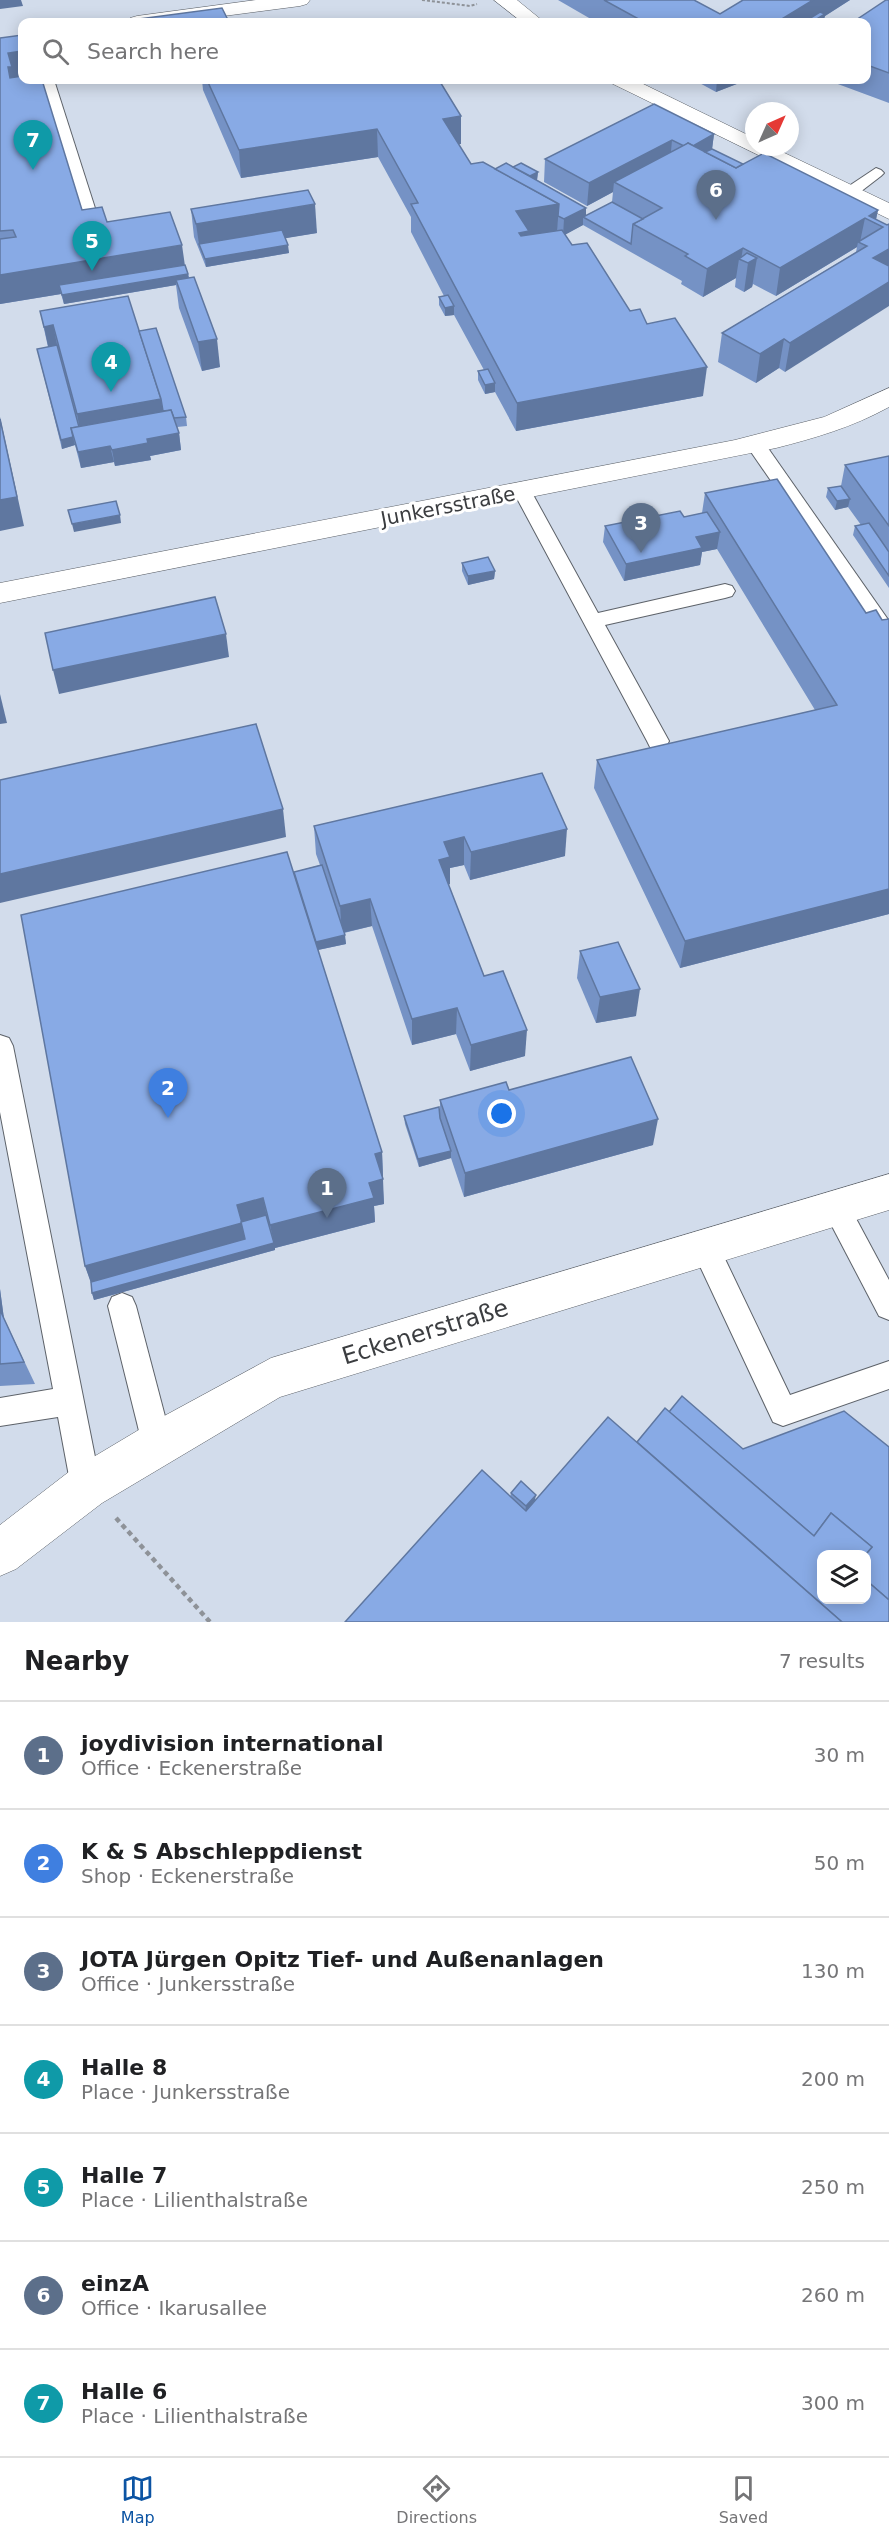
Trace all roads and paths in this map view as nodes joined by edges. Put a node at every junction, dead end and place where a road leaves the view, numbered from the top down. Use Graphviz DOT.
graph roads {
  1 [pos="300,0"];
  2 [pos="422,0"];
  3 [pos="476,0"];
  4 [pos="504,0"];
  5 [pos="167,18"];
  6 [pos="529,18"];
  7 [pos="48,84"];
  8 [pos="628,84"];
  9 [pos="745,142"];
  10 [pos="773,156"];
  11 [pos="876,173"];
  12 [pos="849,193"];
  13 [pos="889,212"];
  14 [pos="94,230"];
  15 [pos="889,396"];
  16 [pos="756,445"];
  17 [pos="522,491"];
  18 [pos="725,591"];
  19 [pos="0,594"];
  20 [pos="593,621"];
  21 [pos="885,631"];
  22 [pos="658,741"];
  23 [pos="0,1046"];
  24 [pos="889,1192"];
  25 [pos="835,1207"];
  26 [pos="705,1247"];
  27 [pos="122,1306"];
  28 [pos="889,1307"];
  29 [pos="888,1376"];
  30 [pos="70,1401"];
  31 [pos="0,1412"];
  32 [pos="783,1412"];
  33 [pos="809,1434"];
  34 [pos="157,1443"];
  35 [pos="86,1487"];
  36 [pos="0,1553"];
  37 [pos="210,1622"];
  1 -- 5 [label="street"];
  2 -- 3 [label="path"];
  4 -- 6 [label="street"];
  7 -- 14 [label="lane"];
  8 -- 9 [label="street"];
  10 -- 12 [label="street"];
  11 -- 12 [label="lane"];
  12 -- 13 [label="street"];
  15 -- 16 [label="street, Junkersstraße"];
  16 -- 17 [label="street, Junkersstraße"];
  16 -- 21 [label="lane"];
  17 -- 19 [label="street, Junkersstraße"];
  17 -- 20 [label="lane"];
  18 -- 20 [label="lane"];
  20 -- 22 [label="lane"];
  23 -- 30 [label="lane"];
  24 -- 25 [label="street, Eckenerstraße"];
  25 -- 26 [label="street, Eckenerstraße"];
  25 -- 28 [label="lane"];
  26 -- 32 [label="lane"];
  26 -- 34 [label="street, Eckenerstraße"];
  27 -- 34 [label="lane"];
  29 -- 32 [label="lane"];
  30 -- 31 [label="lane"];
  30 -- 35 [label="lane"];
  32 -- 33 [label="lane"];
  34 -- 35 [label="street, Eckenerstraße"];
  35 -- 36 [label="street, Eckenerstraße"];
  35 -- 37 [label="path"];
}
